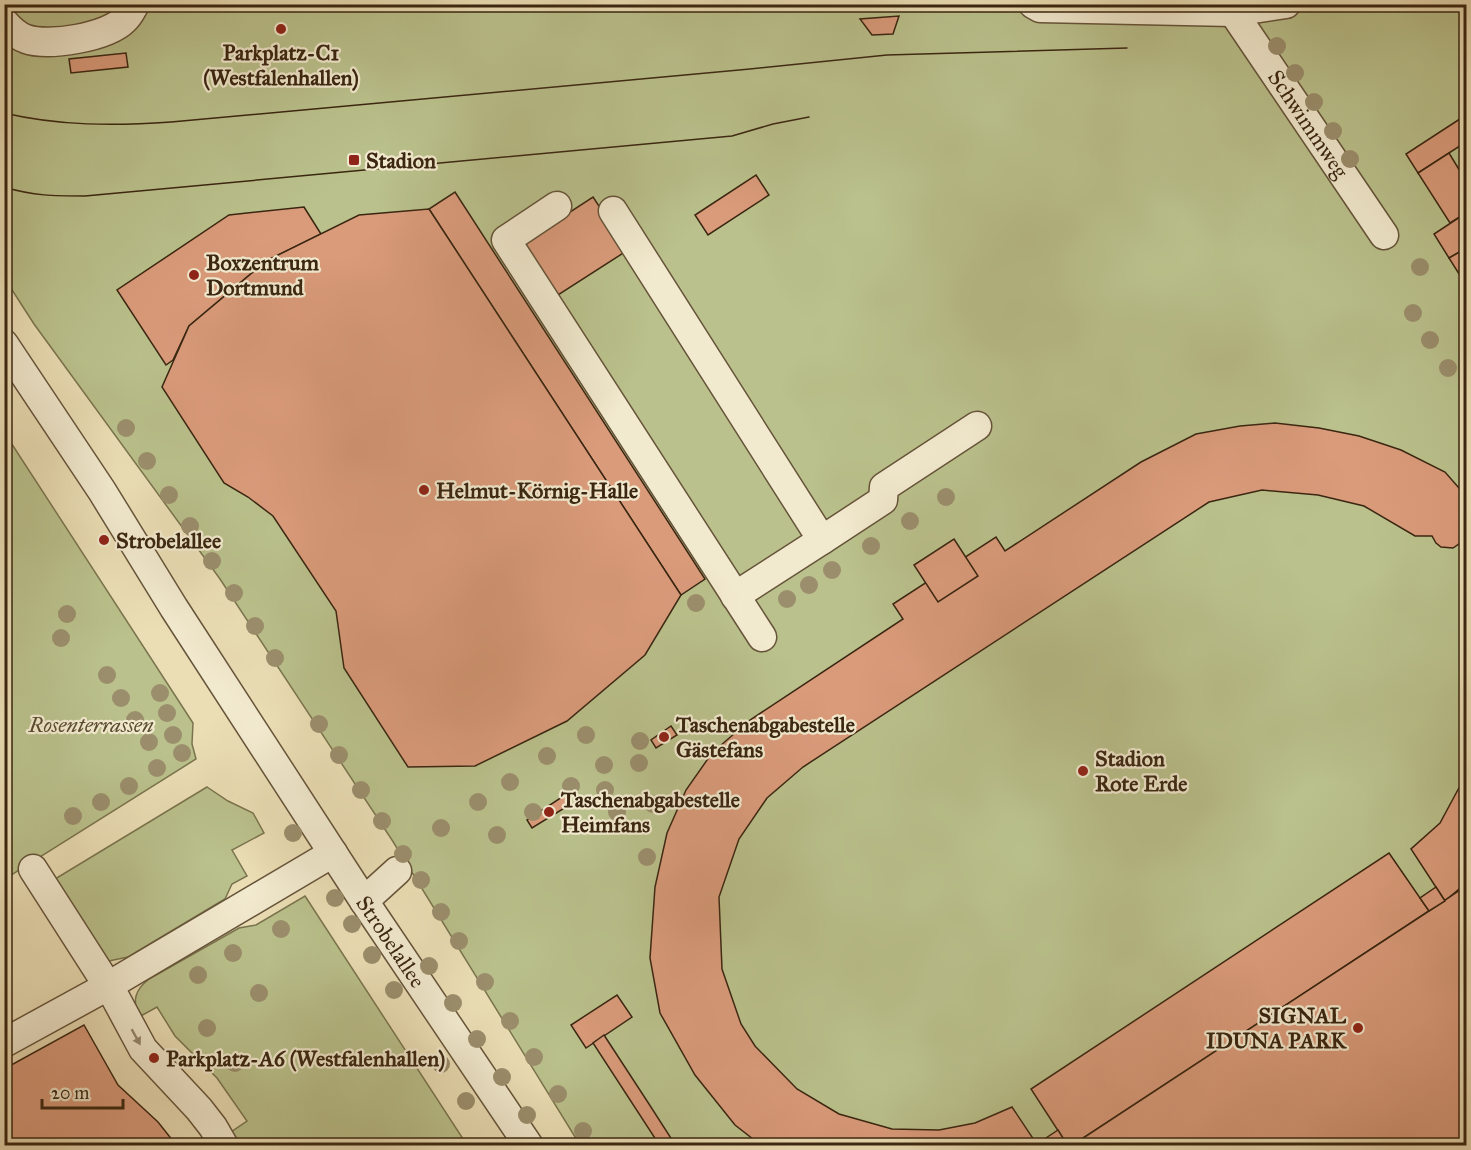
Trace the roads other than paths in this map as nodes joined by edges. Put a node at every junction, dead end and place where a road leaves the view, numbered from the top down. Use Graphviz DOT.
graph roads {
  1 [pos="135,4"];
  2 [pos="1033,4"];
  3 [pos="1286,4"];
  4 [pos="1233,12"];
  5 [pos="4,22"];
  6 [pos="557,206"];
  7 [pos="613,211"];
  8 [pos="1384,235"];
  9 [pos="4,344"];
  10 [pos="976,426"];
  11 [pos="822,540"];
  12 [pos="735,596"];
  13 [pos="762,637"];
  14 [pos="333,853"];
  15 [pos="33,868"];
  16 [pos="397,871"];
  17 [pos="364,900"];
  18 [pos="108,986"];
  19 [pos="4,1043"];
  20 [pos="224,1146"];
  21 [pos="529,1146"];
  1 -- 5 [label="street"];
  2 -- 4 [label="street"];
  3 -- 4 [label="street"];
  4 -- 8 [label="street, Schwimmweg"];
  6 -- 12 [label="street"];
  7 -- 11 [label="street"];
  9 -- 14 [label="street, Strobelallee"];
  10 -- 11 [label="street"];
  11 -- 12 [label="street"];
  12 -- 13 [label="street"];
  14 -- 17 [label="street, Strobelallee"];
  14 -- 18 [label="street"];
  15 -- 18 [label="street"];
  16 -- 17 [label="street"];
  17 -- 21 [label="street, Strobelallee"];
  18 -- 19 [label="street"];
  18 -- 20 [label="street, one-way"];
}
